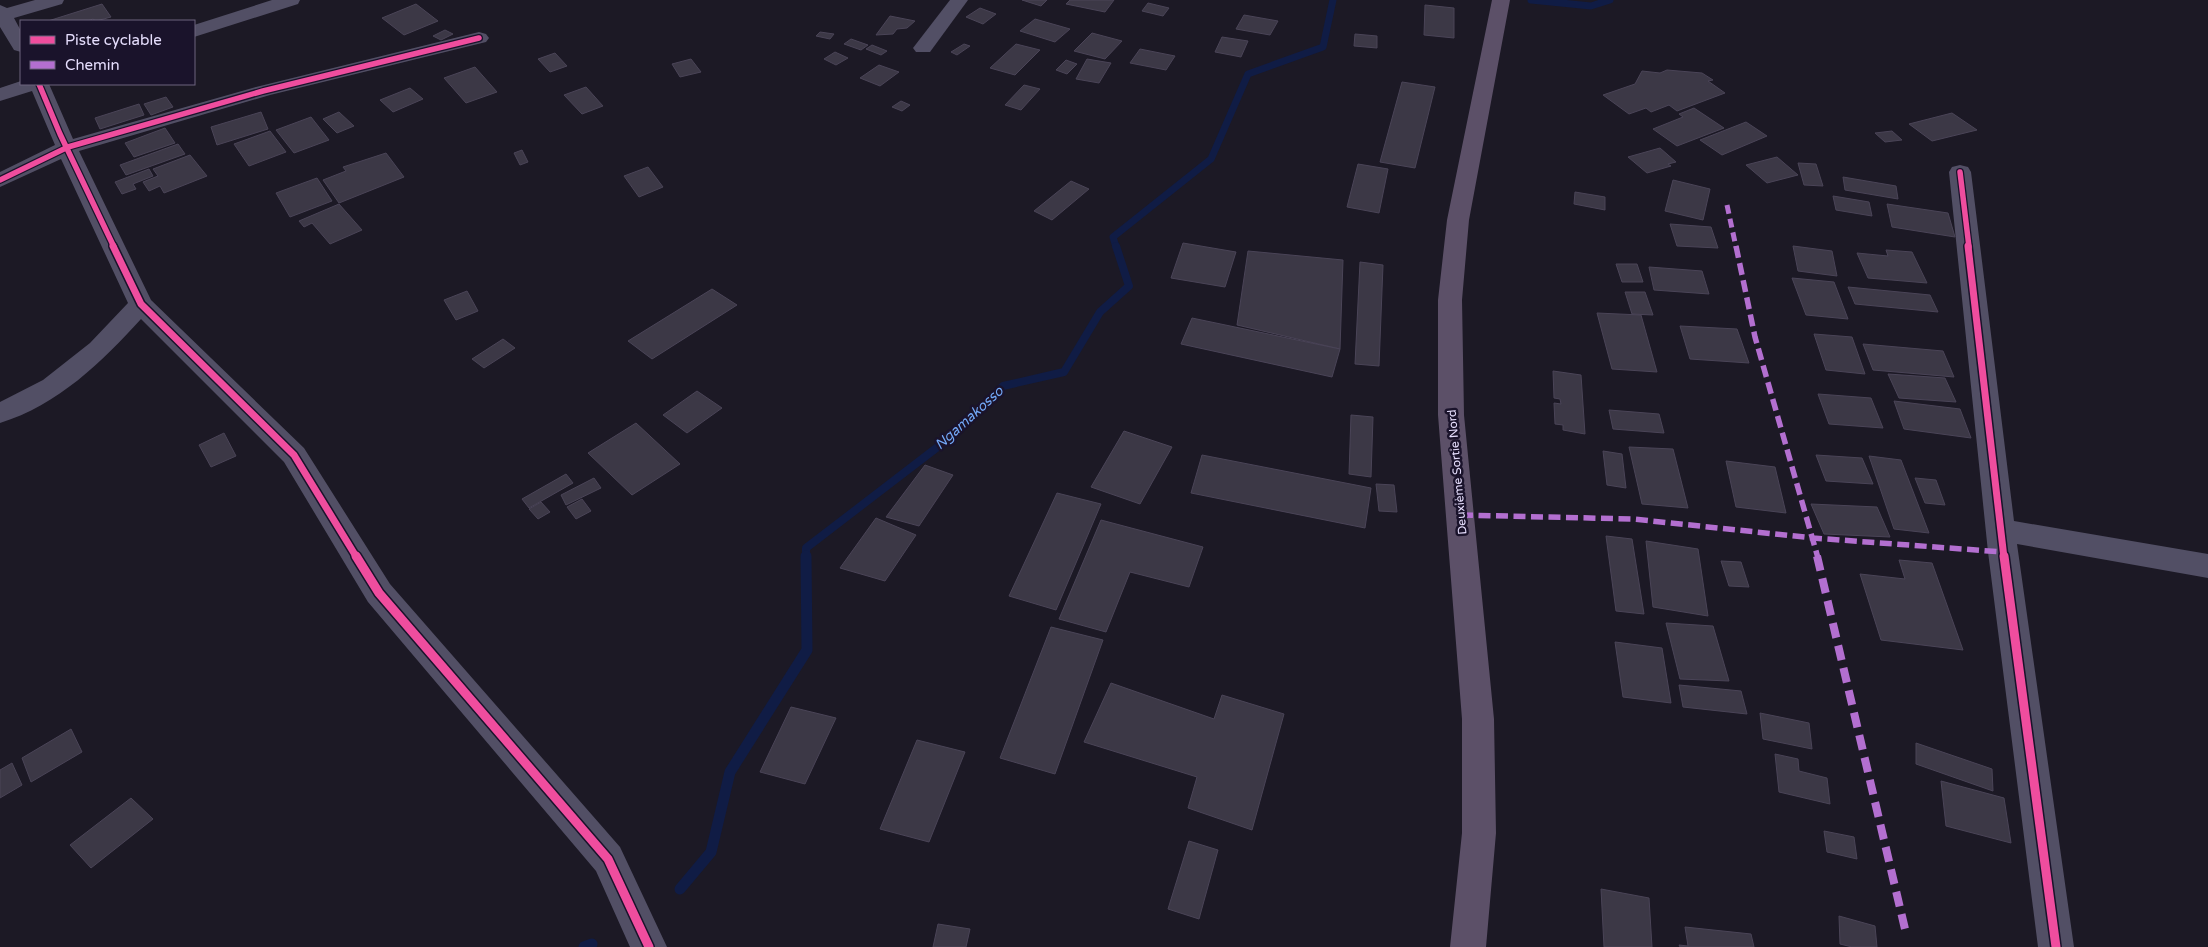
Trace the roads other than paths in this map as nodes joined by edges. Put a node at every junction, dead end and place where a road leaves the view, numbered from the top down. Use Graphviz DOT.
graph roads {
  1 [pos="55,0"];
  2 [pos="291,0"];
  3 [pos="959,0"];
  4 [pos="1500,2"];
  5 [pos="1,15"];
  6 [pos="195,31"];
  7 [pos="479,38"];
  8 [pos="20,44"];
  9 [pos="923,48"];
  10 [pos="30,85"];
  11 [pos="39,85"];
  12 [pos="0,94"];
  13 [pos="68,147"];
  14 [pos="1960,172"];
  15 [pos="0,180"];
  16 [pos="142,304"];
  17 [pos="0,413"];
  18 [pos="2001,530"];
  19 [pos="2208,566"];
  20 [pos="649,947"];
  21 [pos="1468,947"];
  22 [pos="2056,947"];
  1 -- 5 [label="street"];
  2 -- 6 [label="street"];
  3 -- 9 [label="street"];
  4 -- 21 [label="main road, Deuxième Sortie Nord"];
  5 -- 8 [label="street"];
  7 -- 13 [label="street"];
  10 -- 12 [label="street"];
  11 -- 13 [label="street"];
  13 -- 15 [label="street"];
  13 -- 16 [label="street"];
  14 -- 18 [label="street"];
  16 -- 17 [label="street"];
  16 -- 20 [label="street"];
  18 -- 19 [label="street"];
  18 -- 22 [label="street"];
}
